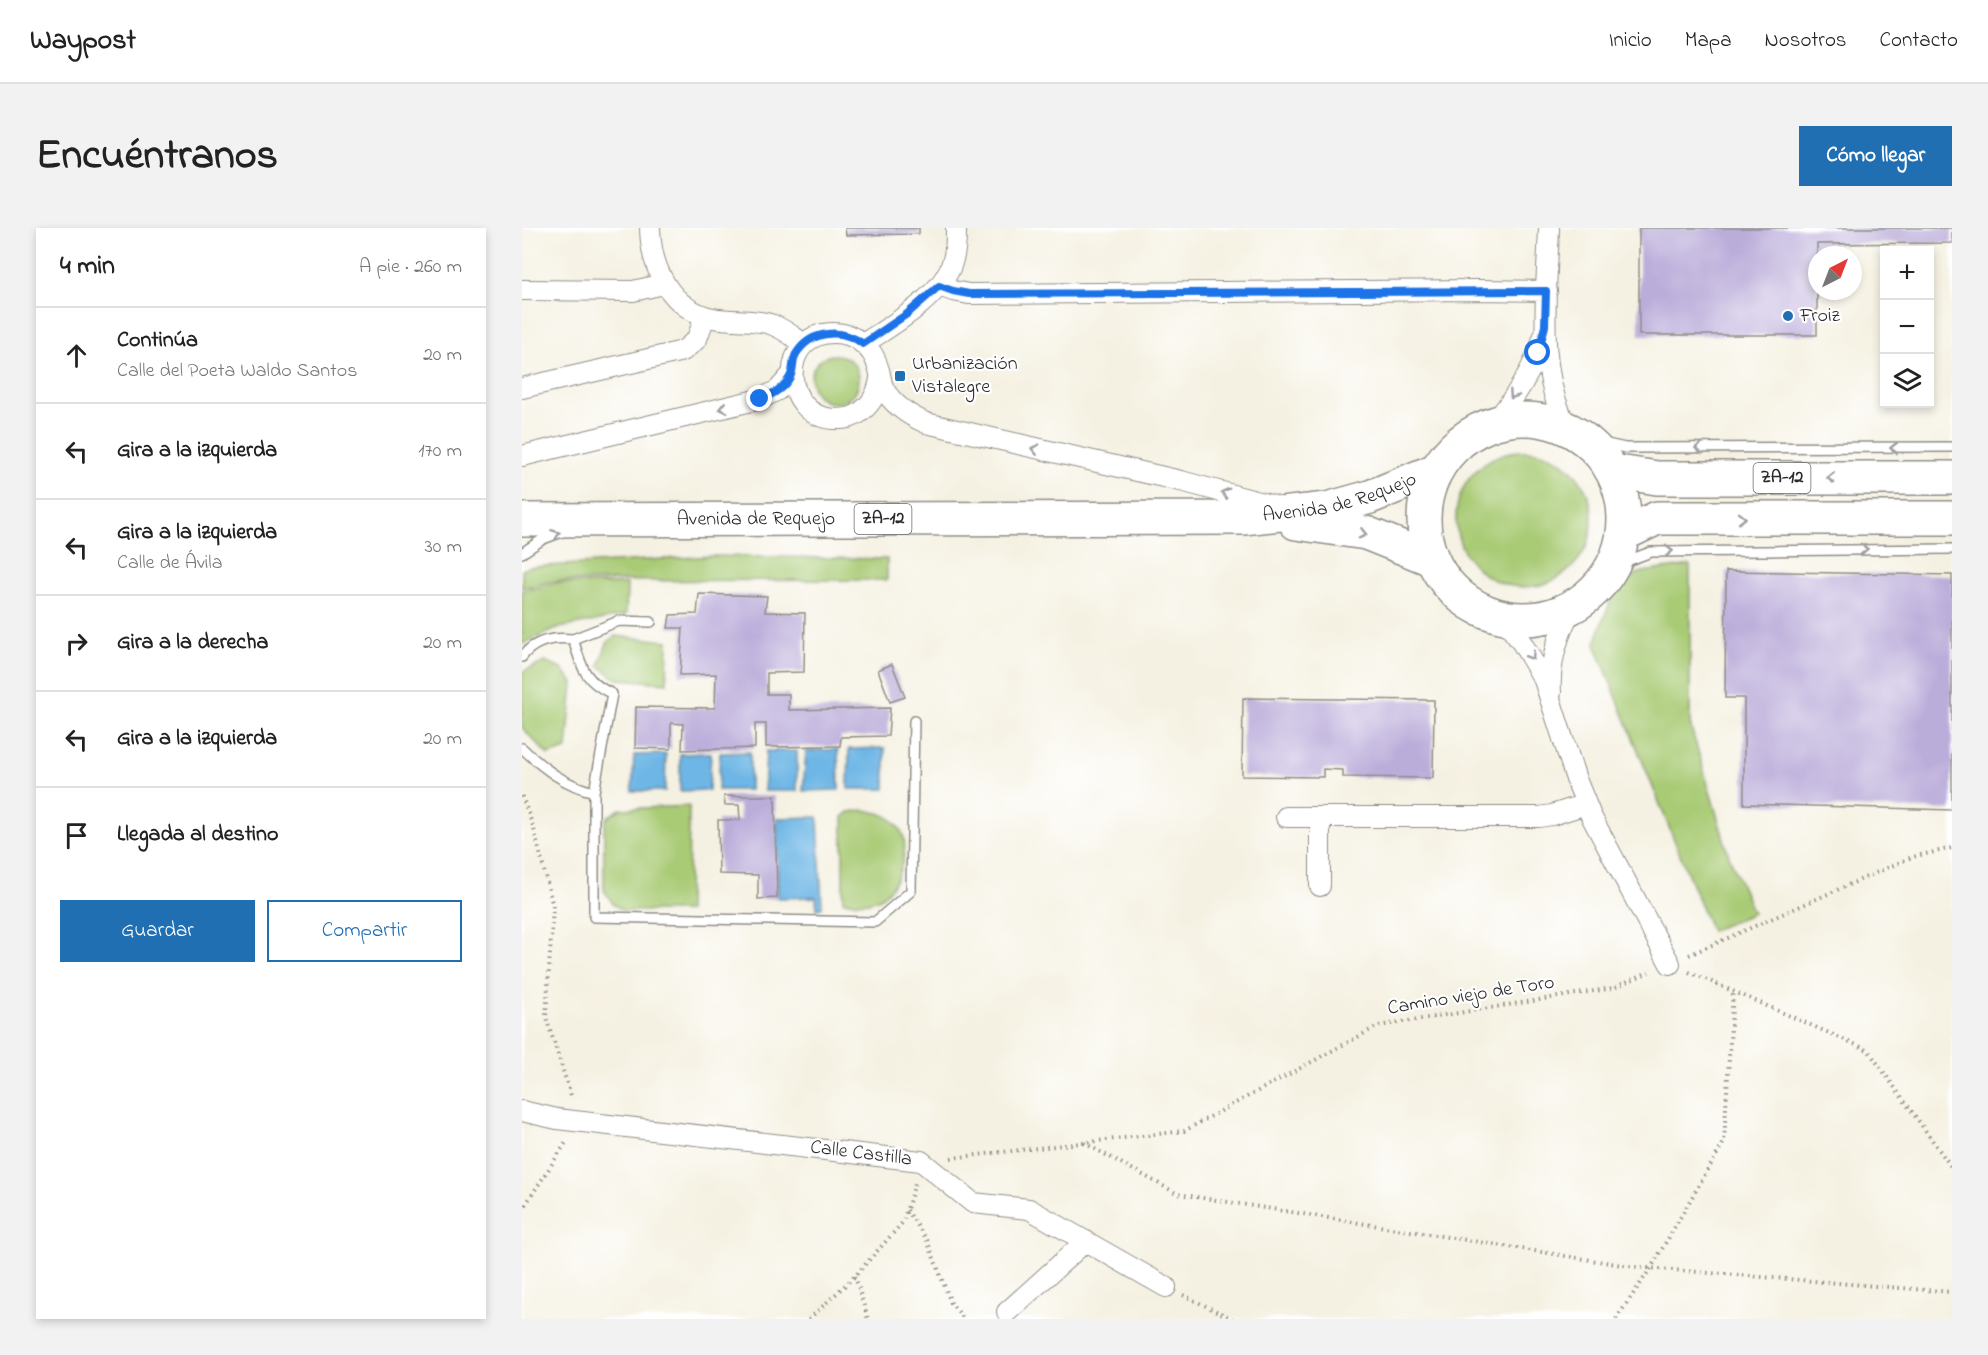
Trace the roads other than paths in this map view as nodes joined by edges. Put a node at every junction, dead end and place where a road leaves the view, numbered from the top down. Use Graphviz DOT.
graph roads {
  1 [pos="650,228"];
  2 [pos="956,228"];
  3 [pos="1550,228"];
  4 [pos="664,284"];
  5 [pos="939,286"];
  6 [pos="522,291"];
  7 [pos="1546,291"];
  8 [pos="705,316"];
  9 [pos="1545,326"];
  10 [pos="804,344"];
  11 [pos="863,344"];
  12 [pos="792,374"];
  13 [pos="880,378"];
  14 [pos="522,388"];
  15 [pos="1493,424"];
  16 [pos="1576,434"];
  17 [pos="1952,447"];
  18 [pos="522,456"];
  19 [pos="1436,470"];
  20 [pos="1612,471"];
  21 [pos="1952,478"];
  22 [pos="1302,513"];
  23 [pos="1243,518"];
  24 [pos="1952,518"];
  25 [pos="522,520"];
  26 [pos="592,520"];
  27 [pos="1624,534"];
  28 [pos="1952,549"];
  29 [pos="522,553"];
  30 [pos="1431,559"];
  31 [pos="1613,566"];
  32 [pos="1572,608"];
  33 [pos="1503,618"];
  34 [pos="651,622"];
  35 [pos="573,639"];
  36 [pos="522,657"];
  37 [pos="1552,699"];
  38 [pos="914,721"];
  39 [pos="522,748"];
  40 [pos="594,792"];
  41 [pos="1586,804"];
  42 [pos="1286,817"];
  43 [pos="1320,818"];
  44 [pos="1320,886"];
  45 [pos="1670,964"];
  46 [pos="522,1111"];
  47 [pos="1086,1241"];
  48 [pos="1166,1287"];
  49 [pos="1007,1312"];
  1 -- 4 [label="street"];
  2 -- 5 [label="street"];
  3 -- 7 [label="street"];
  4 -- 6 [label="street"];
  4 -- 8 [label="street"];
  5 -- 7 [label="street"];
  5 -- 11 [label="street"];
  7 -- 9 [label="street"];
  8 -- 10 [label="street"];
  8 -- 14 [label="street"];
  9 -- 15 [label="street, one-way"];
  9 -- 16 [label="street"];
  10 -- 11 [label="street"];
  10 -- 12 [label="street"];
  11 -- 13 [label="street"];
  12 -- 13 [label="street"];
  12 -- 18 [label="street, one-way"];
  22 -- 13 [label="street, one-way"];
  15 -- 16 [label="highway, ZA-12"];
  15 -- 19 [label="highway, ZA-12"];
  17 -- 16 [label="lane, one-way"];
  16 -- 20 [label="highway, ZA-12"];
  19 -- 22 [label="highway, Avenida de Requejo / ZA-12"];
  19 -- 30 [label="highway, ZA-12"];
  21 -- 20 [label="highway, ZA-12, one-way"];
  20 -- 27 [label="highway, ZA-12"];
  22 -- 23 [label="highway, Avenida de Requejo / ZA-12"];
  23 -- 26 [label="highway, Avenida de Requejo / ZA-12"];
  23 -- 30 [label="highway, Avenida de Requejo / ZA-12, one-way"];
  27 -- 24 [label="highway, ZA-12, one-way"];
  25 -- 26 [label="highway, Avenida de Requejo / ZA-12"];
  29 -- 26 [label="lane, one-way"];
  27 -- 31 [label="highway, ZA-12"];
  31 -- 28 [label="lane, one-way"];
  30 -- 33 [label="highway, ZA-12"];
  31 -- 32 [label="highway, ZA-12"];
  32 -- 33 [label="highway, ZA-12"];
  32 -- 37 [label="street"];
  33 -- 37 [label="street, one-way"];
  34 -- 35 [label="lane"];
  35 -- 36 [label="lane"];
  35 -- 40 [label="lane"];
  37 -- 41 [label="street"];
  38 -- 40 [label="lane"];
  39 -- 40 [label="lane"];
  41 -- 43 [label="street"];
  41 -- 45 [label="street"];
  42 -- 43 [label="street"];
  43 -- 44 [label="street"];
  46 -- 47 [label="street, Calle Castilla"];
  47 -- 48 [label="street, Calle Castilla"];
  47 -- 49 [label="street"];
}
